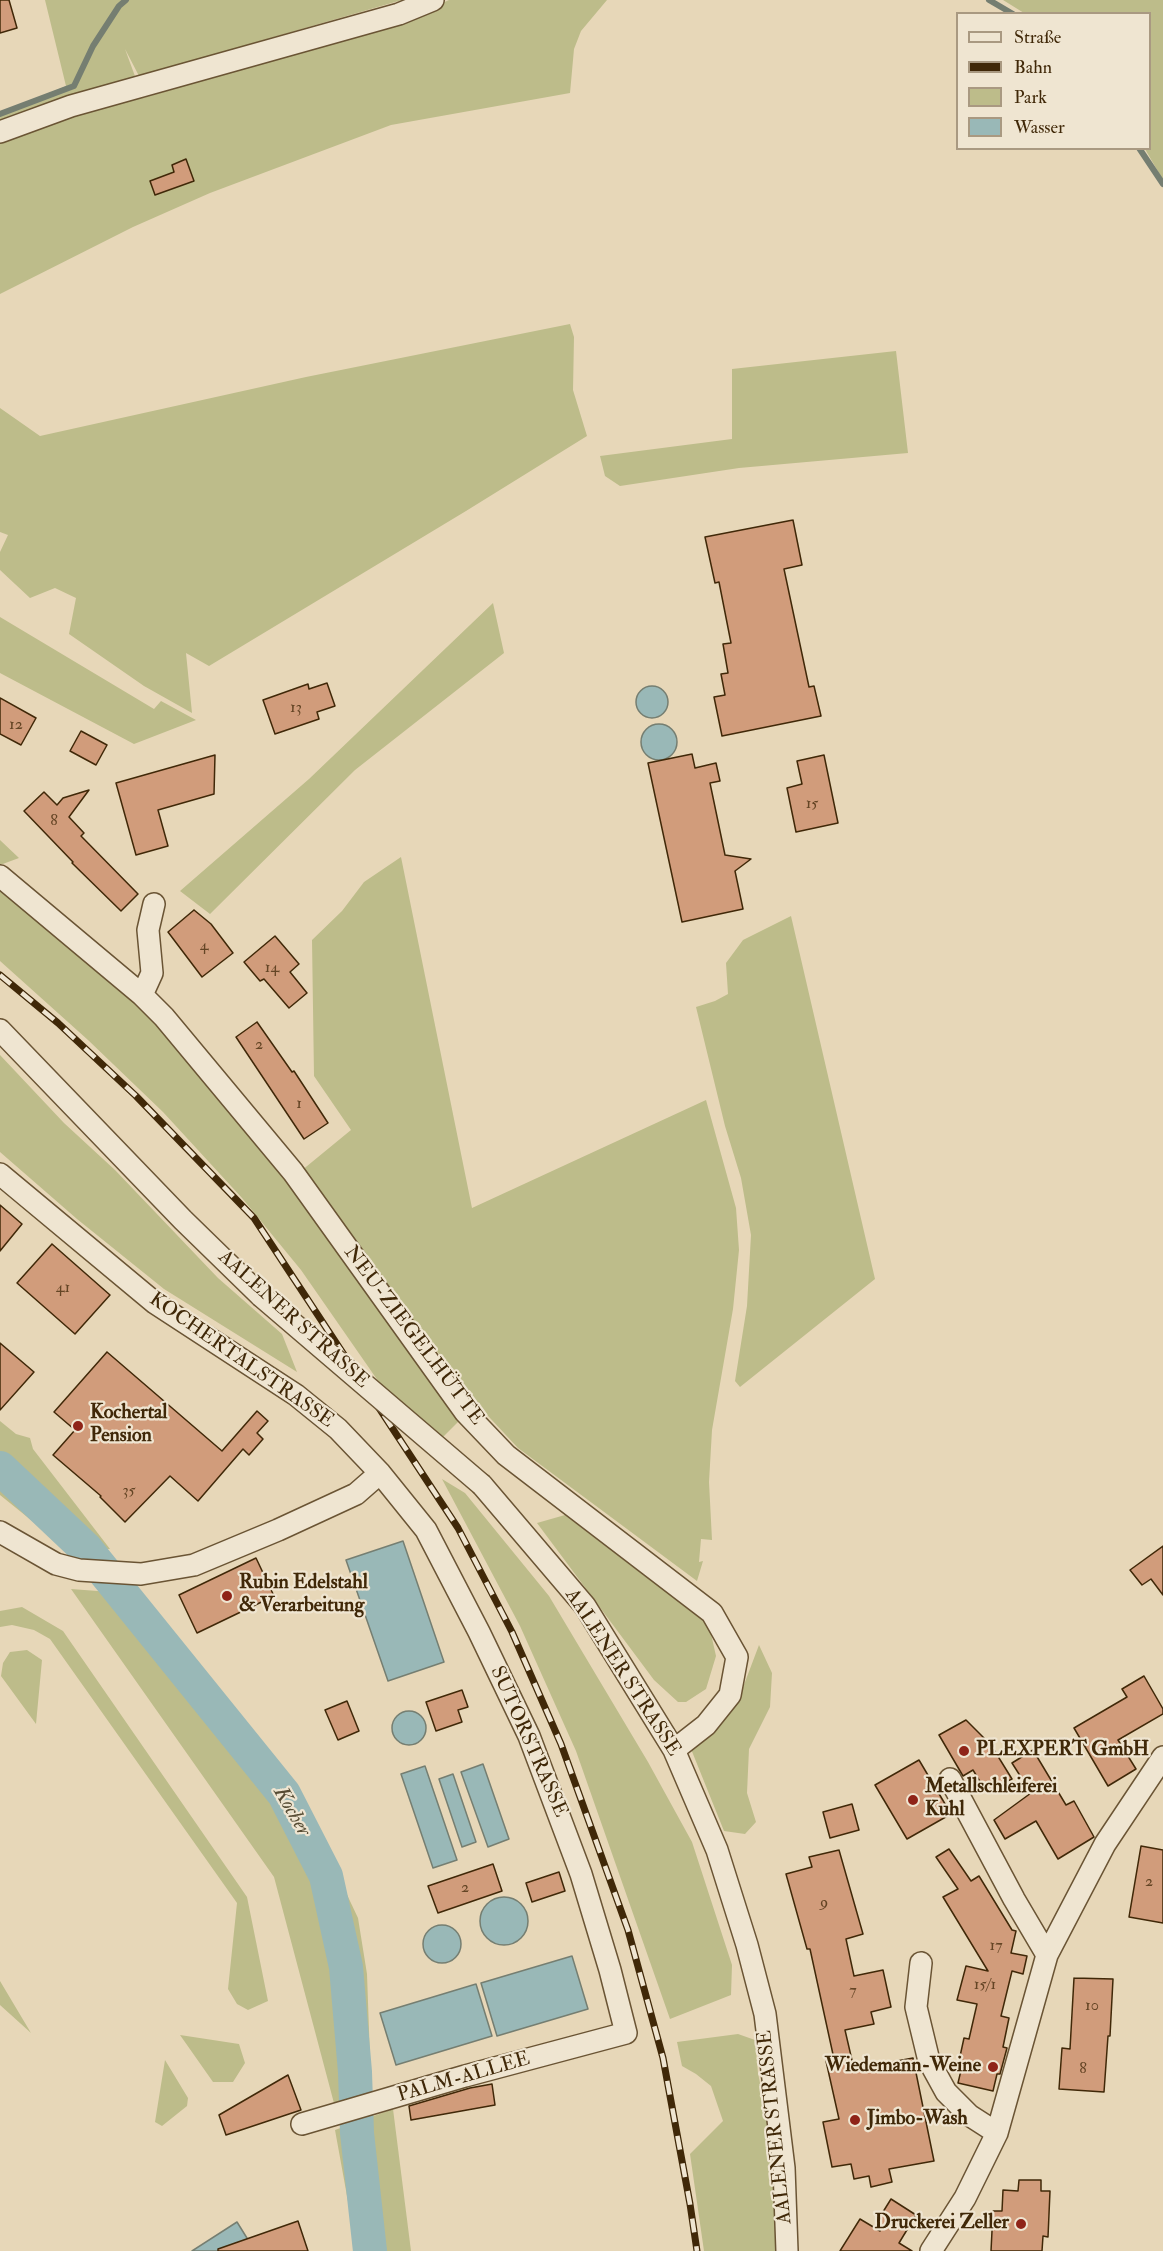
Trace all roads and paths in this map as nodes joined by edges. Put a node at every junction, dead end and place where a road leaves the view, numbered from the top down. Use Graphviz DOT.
graph roads {
  1 [pos="433,0"];
  2 [pos="0,132"];
  3 [pos="0,876"];
  4 [pos="154,904"];
  5 [pos="142,995"];
  6 [pos="0,1030"];
  7 [pos="0,1174"];
  8 [pos="380,1473"];
  9 [pos="0,1532"];
  10 [pos="674,1750"];
  11 [pos="1160,1770"];
  12 [pos="950,1779"];
  13 [pos="1047,1955"];
  14 [pos="921,1963"];
  15 [pos="626,2033"];
  16 [pos="302,2124"];
  17 [pos="997,2133"];
  18 [pos="787,2251"];
  19 [pos="931,2251"];
  1 -- 2 [label="street"];
  3 -- 5 [label="street, NEU-ZIEGELHÜTTE"];
  4 -- 5 [label="street"];
  5 -- 10 [label="street, NEU-ZIEGELHÜTTE"];
  6 -- 10 [label="street, AALENER STRASSE, bridge"];
  7 -- 8 [label="street, KOCHERTALSTRASSE"];
  8 -- 9 [label="street"];
  8 -- 15 [label="street, SUTORSTRASSE"];
  10 -- 18 [label="street, AALENER STRASSE"];
  11 -- 13 [label="street"];
  12 -- 13 [label="street"];
  13 -- 17 [label="street"];
  14 -- 17 [label="street"];
  15 -- 16 [label="street, PALM-ALLEE"];
  17 -- 19 [label="street"];
}
